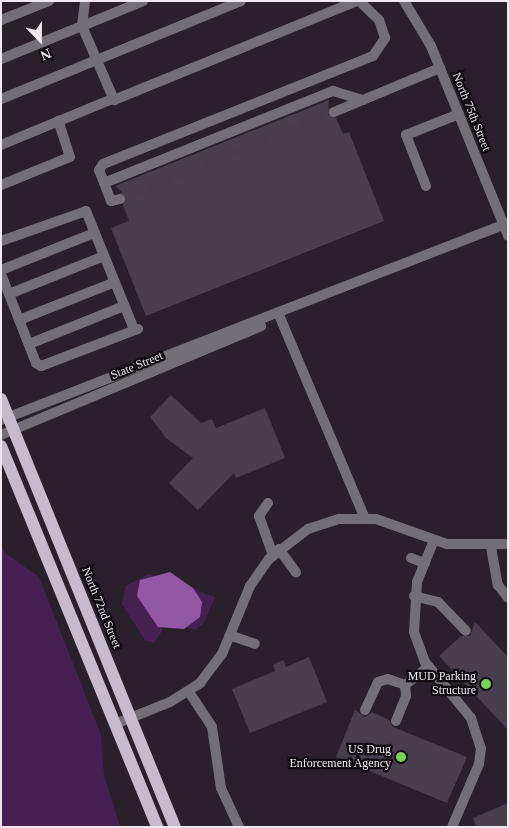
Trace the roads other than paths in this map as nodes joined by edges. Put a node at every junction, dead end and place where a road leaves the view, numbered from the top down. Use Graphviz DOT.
graph roads {
  1 [pos="49,1"];
  2 [pos="85,1"];
  3 [pos="241,1"];
  4 [pos="358,1"];
  5 [pos="404,1"];
  6 [pos="144,2"];
  7 [pos="1,20"];
  8 [pos="82,26"];
  9 [pos="1,58"];
  10 [pos="96,60"];
  11 [pos="440,68"];
  12 [pos="1,99"];
  13 [pos="112,99"];
  14 [pos="364,100"];
  15 [pos="334,112"];
  16 [pos="459,114"];
  17 [pos="58,121"];
  18 [pos="1,144"];
  19 [pos="104,183"];
  20 [pos="1,185"];
  21 [pos="426,186"];
  22 [pos="120,199"];
  23 [pos="506,224"];
  24 [pos="94,233"];
  25 [pos="508,236"];
  26 [pos="1,241"];
  27 [pos="104,256"];
  28 [pos="1,272"];
  29 [pos="115,282"];
  30 [pos="9,294"];
  31 [pos="124,306"];
  32 [pos="279,315"];
  33 [pos="19,320"];
  34 [pos="29,344"];
  35 [pos="1,400"];
  36 [pos="5,419"];
  37 [pos="7,432"];
  38 [pos="1,446"];
  39 [pos="268,503"];
  40 [pos="365,519"];
  41 [pos="434,540"];
  42 [pos="508,544"];
  43 [pos="491,547"];
  44 [pos="276,552"];
  45 [pos="411,558"];
  46 [pos="424,563"];
  47 [pos="296,572"];
  48 [pos="414,596"];
  49 [pos="508,598"];
  50 [pos="466,631"];
  51 [pos="232,636"];
  52 [pos="255,644"];
  53 [pos="428,667"];
  54 [pos="405,685"];
  55 [pos="189,692"];
  56 [pos="365,710"];
  57 [pos="130,718"];
  58 [pos="396,721"];
  59 [pos="115,724"];
  60 [pos="157,827"];
  61 [pos="175,827"];
  62 [pos="239,827"];
  63 [pos="452,827"];
  1 -- 7 [label="street"];
  2 -- 8 [label="street"];
  3 -- 10 [label="street"];
  4 -- 13 [label="street"];
  4 -- 19 [label="street"];
  5 -- 11 [label="street, North 75th Street"];
  6 -- 8 [label="street"];
  8 -- 9 [label="street"];
  8 -- 10 [label="street"];
  10 -- 12 [label="street"];
  10 -- 13 [label="street"];
  11 -- 14 [label="street"];
  11 -- 16 [label="street, North 75th Street"];
  13 -- 17 [label="street"];
  14 -- 15 [label="street"];
  14 -- 19 [label="street"];
  16 -- 21 [label="street"];
  16 -- 23 [label="street, North 75th Street"];
  17 -- 18 [label="street"];
  17 -- 20 [label="street"];
  19 -- 22 [label="street"];
  23 -- 25 [label="street, North 75th Street"];
  23 -- 32 [label="street, State Street"];
  24 -- 26 [label="street"];
  24 -- 27 [label="street"];
  24 -- 28 [label="street"];
  27 -- 29 [label="street"];
  27 -- 30 [label="street"];
  28 -- 30 [label="street"];
  29 -- 31 [label="street"];
  29 -- 33 [label="street"];
  30 -- 33 [label="street"];
  31 -- 34 [label="street"];
  31 -- 34 [label="street"];
  32 -- 36 [label="street, State Street"];
  32 -- 37 [label="street, State Street"];
  32 -- 40 [label="street"];
  33 -- 34 [label="street"];
  35 -- 36 [label="main road, North 72nd Street"];
  36 -- 37 [label="main road, North 72nd Street"];
  37 -- 57 [label="main road, North 72nd Street"];
  38 -- 59 [label="main road"];
  39 -- 44 [label="street"];
  40 -- 41 [label="street"];
  40 -- 44 [label="street"];
  41 -- 43 [label="street"];
  41 -- 46 [label="street"];
  42 -- 43 [label="street"];
  43 -- 49 [label="street"];
  44 -- 47 [label="street"];
  44 -- 51 [label="street"];
  45 -- 46 [label="street"];
  46 -- 48 [label="street"];
  48 -- 50 [label="street"];
  48 -- 53 [label="street"];
  51 -- 52 [label="street"];
  51 -- 55 [label="street"];
  53 -- 54 [label="street"];
  53 -- 63 [label="street"];
  54 -- 56 [label="street"];
  54 -- 58 [label="street"];
  55 -- 57 [label="street"];
  55 -- 62 [label="street"];
  57 -- 59 [label="street"];
  57 -- 61 [label="main road, North 72nd Street"];
  59 -- 60 [label="main road"];
}
